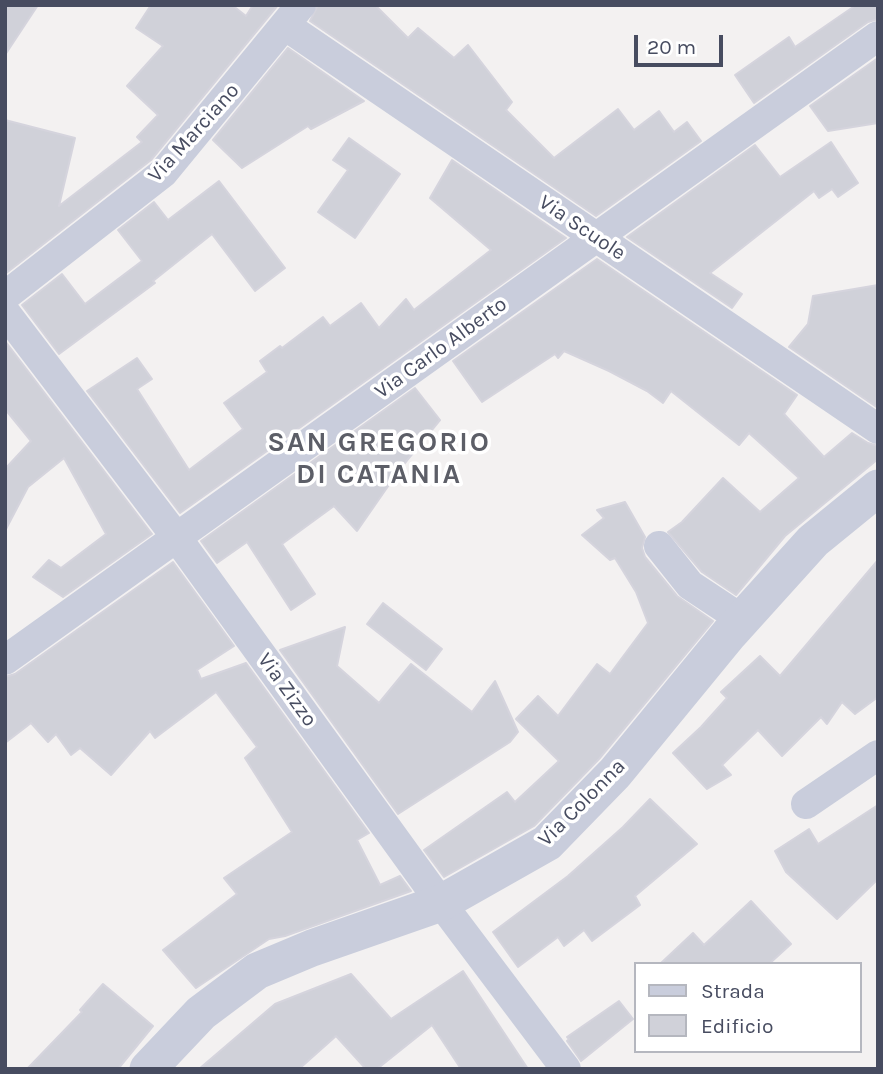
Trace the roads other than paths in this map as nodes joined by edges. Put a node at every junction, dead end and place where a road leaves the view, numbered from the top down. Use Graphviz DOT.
graph roads {
  1 [pos="294,16"];
  2 [pos="878,36"];
  3 [pos="595,237"];
  4 [pos="5,296"];
  5 [pos="5,312"];
  6 [pos="878,429"];
  7 [pos="878,488"];
  8 [pos="177,538"];
  9 [pos="659,546"];
  10 [pos="743,620"];
  11 [pos="5,660"];
  12 [pos="878,755"];
  13 [pos="806,804"];
  14 [pos="441,903"];
  15 [pos="148,1069"];
  16 [pos="566,1069"];
  1 -- 3 [label="street, Via Scuole"];
  1 -- 4 [label="street, Via Marciano"];
  2 -- 3 [label="street, Via Carlo Alberto"];
  3 -- 6 [label="street, Via Scuole"];
  3 -- 8 [label="street, Via Carlo Alberto"];
  5 -- 8 [label="street, Via Zizzo"];
  7 -- 10 [label="street, Via Colonna"];
  8 -- 11 [label="street, Via Carlo Alberto"];
  8 -- 14 [label="street, Via Zizzo"];
  9 -- 10 [label="street"];
  10 -- 14 [label="street, Via Colonna"];
  12 -- 13 [label="street"];
  14 -- 15 [label="street, Via Colonna"];
  14 -- 16 [label="street, Via Zizzo"];
}
